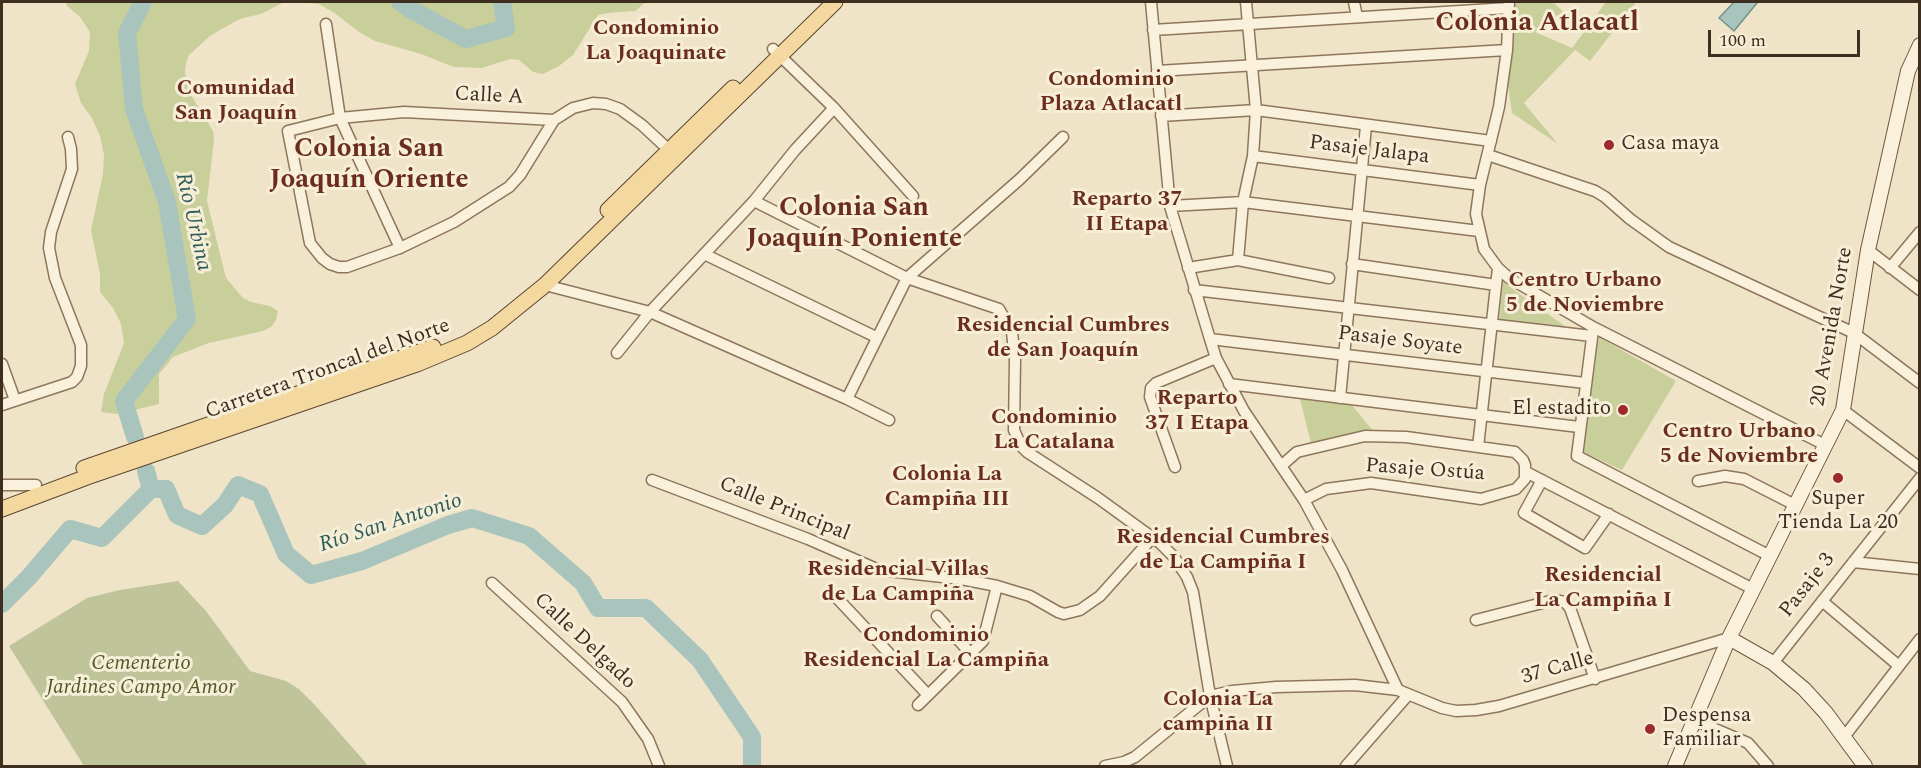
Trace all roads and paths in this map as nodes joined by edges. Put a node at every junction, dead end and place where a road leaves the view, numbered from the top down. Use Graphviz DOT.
graph roads {
  1 [pos="820,2"];
  2 [pos="835,2"];
  3 [pos="1151,2"];
  4 [pos="1246,2"];
  5 [pos="1354,2"];
  6 [pos="1509,5"];
  7 [pos="1357,17"];
  8 [pos="326,24"];
  9 [pos="1249,24"];
  10 [pos="1153,30"];
  11 [pos="1920,45"];
  12 [pos="1507,50"];
  13 [pos="777,52"];
  14 [pos="1253,64"];
  15 [pos="1157,71"];
  16 [pos="834,108"];
  17 [pos="1256,110"];
  18 [pos="1161,116"];
  19 [pos="340,118"];
  20 [pos="554,120"];
  21 [pos="1366,126"];
  22 [pos="68,137"];
  23 [pos="1063,137"];
  24 [pos="1491,141"];
  25 [pos="669,150"];
  26 [pos="1488,155"];
  27 [pos="1253,156"];
  28 [pos="1362,170"];
  29 [pos="1480,185"];
  30 [pos="913,196"];
  31 [pos="754,201"];
  32 [pos="1243,202"];
  33 [pos="1170,206"];
  34 [pos="1357,215"];
  35 [pos="1479,231"];
  36 [pos="1920,231"];
  37 [pos="400,248"];
  38 [pos="1869,250"];
  39 [pos="705,254"];
  40 [pos="1238,260"];
  41 [pos="1353,264"];
  42 [pos="1188,268"];
  43 [pos="1498,268"];
  44 [pos="1890,268"];
  45 [pos="907,278"];
  46 [pos="1329,278"];
  47 [pos="545,285"];
  48 [pos="1496,285"];
  49 [pos="1194,290"];
  50 [pos="1920,290"];
  51 [pos="1348,308"];
  52 [pos="650,312"];
  53 [pos="1492,325"];
  54 [pos="1593,332"];
  55 [pos="1854,333"];
  56 [pos="876,337"];
  57 [pos="1209,339"];
  58 [pos="617,353"];
  59 [pos="1344,355"];
  60 [pos="1216,358"];
  61 [pos="2,364"];
  62 [pos="1486,372"];
  63 [pos="1920,383"];
  64 [pos="1229,384"];
  65 [pos="1585,384"];
  66 [pos="1340,398"];
  67 [pos="847,399"];
  68 [pos="15,400"];
  69 [pos="2,405"];
  70 [pos="1843,410"];
  71 [pos="1481,416"];
  72 [pos="889,420"];
  73 [pos="1579,428"];
  74 [pos="1825,445"];
  75 [pos="1478,447"];
  76 [pos="1281,466"];
  77 [pos="1175,467"];
  78 [pos="1920,468"];
  79 [pos="1526,472"];
  80 [pos="1920,478"];
  81 [pos="652,480"];
  82 [pos="1542,480"];
  83 [pos="1698,481"];
  84 [pos="2,485"];
  85 [pos="36,485"];
  86 [pos="2,499"];
  87 [pos="1304,500"];
  88 [pos="1795,505"];
  89 [pos="2,509"];
  90 [pos="1609,514"];
  91 [pos="1153,537"];
  92 [pos="1770,556"];
  93 [pos="1852,562"];
  94 [pos="1920,569"];
  95 [pos="492,583"];
  96 [pos="997,586"];
  97 [pos="1753,589"];
  98 [pos="837,598"];
  99 [pos="1822,601"];
  100 [pos="937,616"];
  101 [pos="1476,620"];
  102 [pos="1729,638"];
  103 [pos="1920,639"];
  104 [pos="971,654"];
  105 [pos="1773,663"];
  106 [pos="1899,666"];
  107 [pos="1595,679"];
  108 [pos="1398,690"];
  109 [pos="928,695"];
  110 [pos="1408,695"];
  111 [pos="1210,696"];
  112 [pos="918,705"];
  113 [pos="1694,720"];
  114 [pos="1844,736"];
  115 [pos="659,766"];
  116 [pos="1105,766"];
  117 [pos="1227,766"];
  118 [pos="1346,766"];
  119 [pos="1675,766"];
  120 [pos="1768,766"];
  121 [pos="1865,766"];
  1 -- 13 [label="main road, Carretera Troncal del Norte"];
  2 -- 13 [label="main road, Carretera Troncal del Norte"];
  3 -- 10 [label="street"];
  4 -- 9 [label="street"];
  5 -- 7 [label="street"];
  6 -- 7 [label="street"];
  6 -- 12 [label="street"];
  7 -- 9 [label="street"];
  8 -- 19 [label="street"];
  9 -- 10 [label="street"];
  9 -- 14 [label="street"];
  10 -- 15 [label="street"];
  11 -- 38 [label="street, 20 Avenida Norte"];
  12 -- 14 [label="street"];
  12 -- 24 [label="street"];
  13 -- 16 [label="street"];
  13 -- 25 [label="main road, Carretera Troncal del Norte"];
  13 -- 47 [label="main road, Carretera Troncal del Norte"];
  14 -- 15 [label="street"];
  14 -- 17 [label="street"];
  15 -- 18 [label="street"];
  16 -- 30 [label="street"];
  16 -- 31 [label="street"];
  17 -- 18 [label="street"];
  17 -- 21 [label="street"];
  17 -- 27 [label="street"];
  18 -- 33 [label="street"];
  19 -- 20 [label="street, Calle A"];
  19 -- 37 [label="street"];
  19 -- 37 [label="street, Calle A"];
  20 -- 25 [label="street"];
  20 -- 37 [label="street"];
  21 -- 24 [label="street"];
  21 -- 28 [label="street"];
  22 -- 68 [label="street"];
  23 -- 45 [label="street"];
  24 -- 26 [label="street"];
  25 -- 85 [label="main road, Carretera Troncal del Norte"];
  26 -- 29 [label="street"];
  26 -- 55 [label="street"];
  27 -- 28 [label="street, Pasaje Jalapa"];
  27 -- 32 [label="street"];
  28 -- 29 [label="street, Pasaje Jalapa"];
  28 -- 34 [label="street"];
  29 -- 35 [label="street"];
  31 -- 39 [label="street"];
  31 -- 45 [label="street"];
  32 -- 33 [label="street"];
  32 -- 34 [label="street"];
  32 -- 40 [label="street"];
  33 -- 42 [label="street"];
  34 -- 35 [label="street"];
  34 -- 41 [label="street"];
  35 -- 43 [label="street"];
  36 -- 44 [label="street"];
  38 -- 44 [label="street"];
  38 -- 55 [label="street, 20 Avenida Norte"];
  39 -- 52 [label="street"];
  39 -- 56 [label="street"];
  40 -- 42 [label="street"];
  40 -- 46 [label="street"];
  41 -- 48 [label="street"];
  41 -- 51 [label="street"];
  42 -- 49 [label="street"];
  43 -- 48 [label="street"];
  43 -- 54 [label="street"];
  44 -- 50 [label="street"];
  45 -- 56 [label="street"];
  45 -- 91 [label="street"];
  47 -- 52 [label="street"];
  47 -- 89 [label="main road, Carretera Troncal del Norte"];
  48 -- 53 [label="street"];
  49 -- 51 [label="street"];
  49 -- 57 [label="street"];
  51 -- 53 [label="street"];
  51 -- 59 [label="street"];
  52 -- 58 [label="street"];
  52 -- 67 [label="street"];
  53 -- 54 [label="street"];
  53 -- 62 [label="street"];
  54 -- 65 [label="street"];
  54 -- 74 [label="street"];
  55 -- 63 [label="street"];
  55 -- 70 [label="street, 20 Avenida Norte"];
  56 -- 67 [label="street"];
  57 -- 59 [label="street, Pasaje Soyate"];
  57 -- 60 [label="street"];
  59 -- 62 [label="street, Pasaje Soyate"];
  59 -- 66 [label="street"];
  60 -- 64 [label="street"];
  60 -- 77 [label="street"];
  61 -- 68 [label="street"];
  62 -- 65 [label="street, Pasaje Soyate"];
  62 -- 71 [label="street"];
  64 -- 66 [label="street"];
  64 -- 76 [label="street"];
  65 -- 73 [label="street"];
  66 -- 71 [label="street"];
  67 -- 72 [label="street"];
  68 -- 69 [label="street"];
  70 -- 74 [label="street, 20 Avenida Norte"];
  70 -- 78 [label="street"];
  71 -- 73 [label="street"];
  71 -- 75 [label="street"];
  73 -- 92 [label="street"];
  74 -- 88 [label="street, 20 Avenida Norte"];
  75 -- 76 [label="street"];
  75 -- 79 [label="street"];
  76 -- 87 [label="street"];
  79 -- 82 [label="street"];
  79 -- 87 [label="street, Pasaje Ostúa"];
  80 -- 93 [label="street, Pasaje 3"];
  81 -- 96 [label="street, Calle Principal"];
  82 -- 90 [label="street"];
  82 -- 90 [label="street"];
  83 -- 88 [label="street"];
  84 -- 85 [label="street"];
  85 -- 86 [label="main road, Carretera Troncal del Norte"];
  87 -- 108 [label="street"];
  88 -- 92 [label="street, 20 Avenida Norte"];
  90 -- 97 [label="street"];
  91 -- 96 [label="street, Calle Principal"];
  91 -- 111 [label="street"];
  92 -- 97 [label="street, 20 Avenida Norte"];
  93 -- 94 [label="street"];
  93 -- 99 [label="street, Pasaje 3"];
  95 -- 115 [label="street, Calle Delgado"];
  96 -- 104 [label="street"];
  97 -- 102 [label="street, 20 Avenida Norte"];
  98 -- 109 [label="street"];
  99 -- 105 [label="street, Pasaje 3"];
  99 -- 106 [label="street"];
  100 -- 104 [label="street"];
  101 -- 107 [label="street"];
  102 -- 105 [label="street"];
  102 -- 107 [label="street, 37 Calle"];
  102 -- 113 [label="street, 20 Avenida Norte"];
  103 -- 106 [label="street"];
  104 -- 109 [label="street"];
  105 -- 114 [label="street"];
  106 -- 114 [label="street"];
  107 -- 110 [label="street, 37 Calle"];
  108 -- 110 [label="street, 37 Calle"];
  108 -- 111 [label="street, 37 Calle"];
  109 -- 112 [label="street"];
  110 -- 118 [label="street"];
  111 -- 116 [label="street"];
  111 -- 117 [label="street"];
  113 -- 119 [label="street, 20 Avenida Norte"];
  113 -- 120 [label="street"];
  114 -- 121 [label="street"];
}
